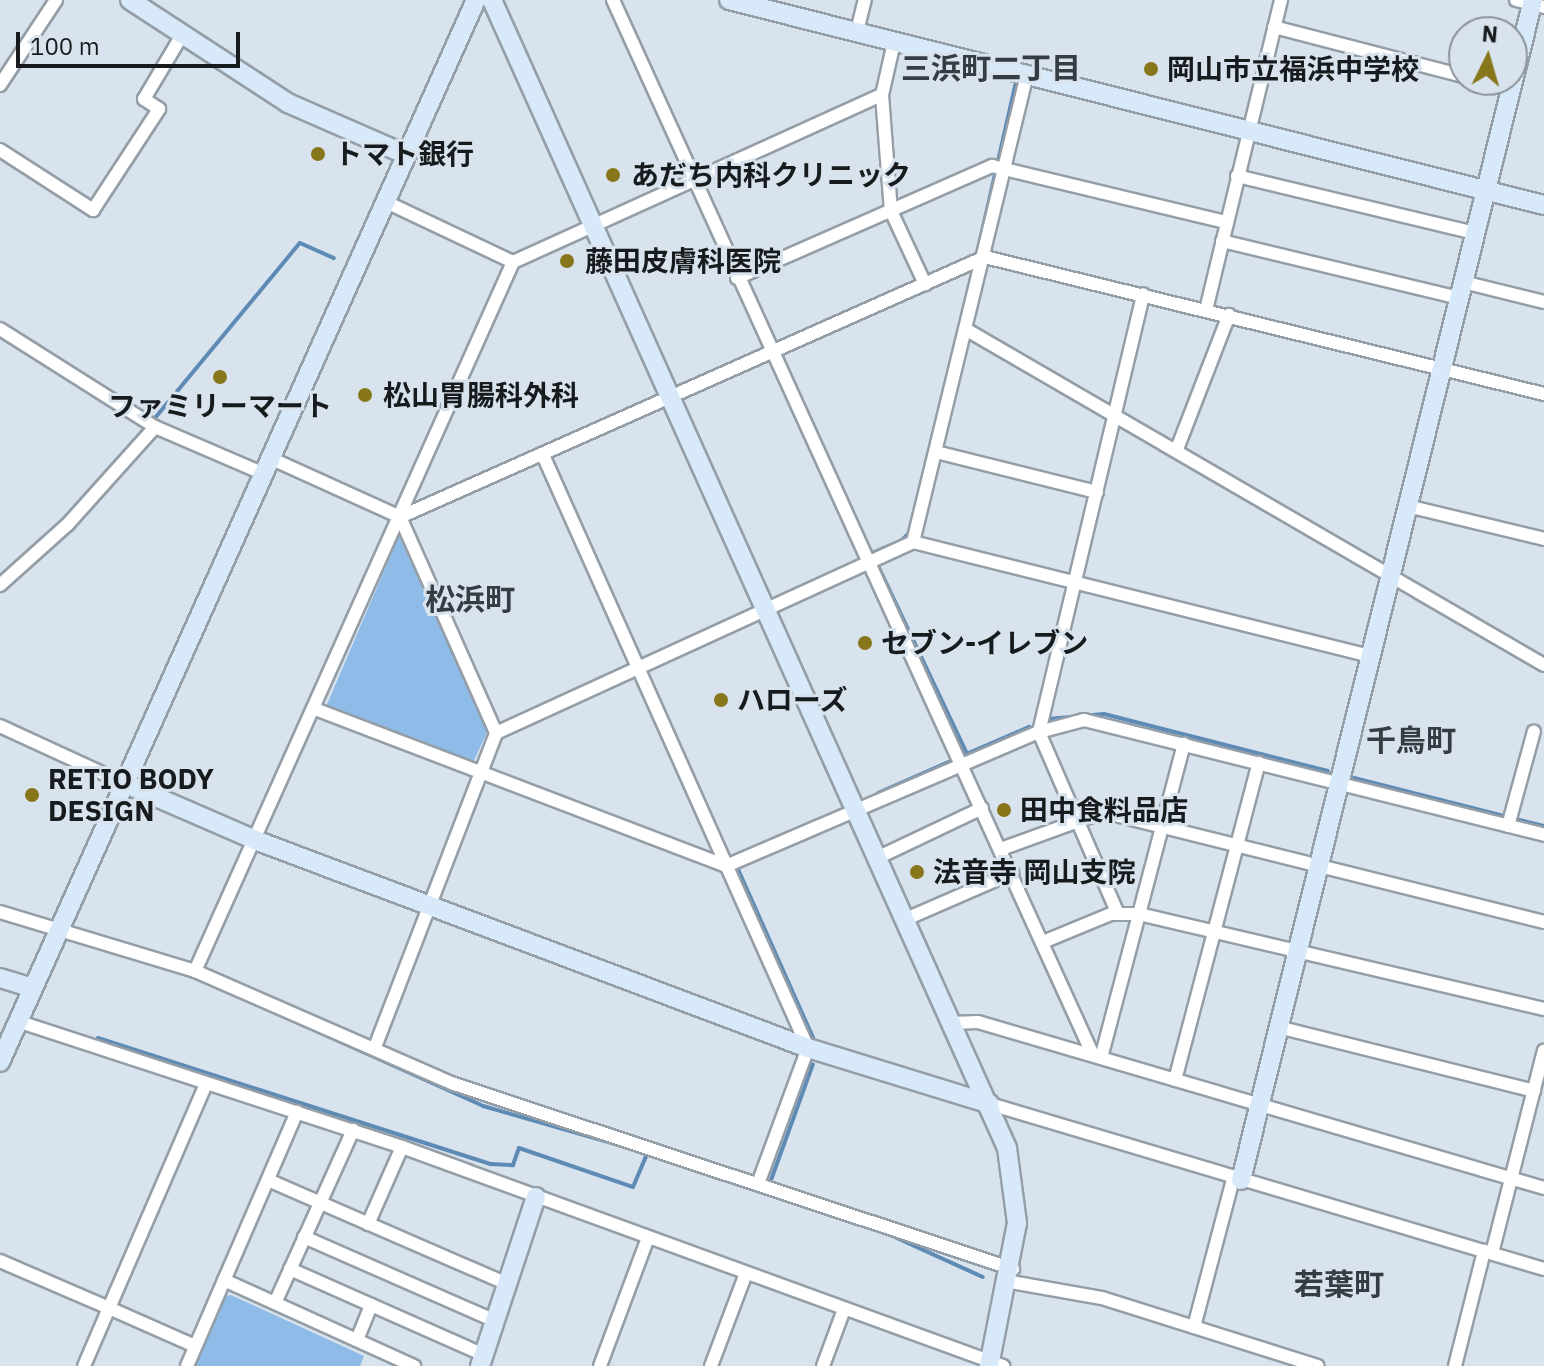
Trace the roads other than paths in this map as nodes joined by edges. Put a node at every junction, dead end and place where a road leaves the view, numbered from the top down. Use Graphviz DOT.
graph roads {
  1 [pos="56,0"];
  2 [pos="130,0"];
  3 [pos="476,0"];
  4 [pos="492,0"];
  5 [pos="613,0"];
  6 [pos="729,0"];
  7 [pos="865,0"];
  8 [pos="1281,0"];
  9 [pos="1274,27"];
  10 [pos="857,31"];
  11 [pos="182,35"];
  12 [pos="894,42"];
  13 [pos="1448,72"];
  14 [pos="1027,76"];
  15 [pos="0,85"];
  16 [pos="882,95"];
  17 [pos="1509,96"];
  18 [pos="1248,131"];
  19 [pos="0,150"];
  20 [pos="407,155"];
  21 [pos="999,167"];
  22 [pos="1237,176"];
  23 [pos="693,180"];
  24 [pos="1486,190"];
  25 [pos="386,202"];
  26 [pos="1544,205"];
  27 [pos="891,211"];
  28 [pos="1226,222"];
  29 [pos="596,225"];
  30 [pos="1475,233"];
  31 [pos="1222,241"];
  32 [pos="978,260"];
  33 [pos="513,262"];
  34 [pos="737,278"];
  35 [pos="925,284"];
  36 [pos="1461,290"];
  37 [pos="1143,294"];
  38 [pos="1544,302"];
  39 [pos="1206,310"];
  40 [pos="1229,315"];
  41 [pos="0,329"];
  42 [pos="967,330"];
  43 [pos="771,352"];
  44 [pos="1442,369"];
  45 [pos="1544,394"];
  46 [pos="672,396"];
  47 [pos="1117,414"];
  48 [pos="155,427"];
  49 [pos="1177,449"];
  50 [pos="936,452"];
  51 [pos="543,455"];
  52 [pos="267,466"];
  53 [pos="1097,492"];
  54 [pos="1407,506"];
  55 [pos="400,517"];
  56 [pos="1544,539"];
  57 [pos="913,542"];
  58 [pos="874,562"];
  59 [pos="1389,573"];
  60 [pos="1074,583"];
  61 [pos="0,585"];
  62 [pos="767,611"];
  63 [pos="1369,656"];
  64 [pos="1544,665"];
  65 [pos="638,669"];
  66 [pos="315,709"];
  67 [pos="0,726"];
  68 [pos="1534,731"];
  69 [pos="1039,732"];
  70 [pos="496,733"];
  71 [pos="1184,744"];
  72 [pos="1259,763"];
  73 [pos="964,767"];
  74 [pos="480,774"];
  75 [pos="124,783"];
  76 [pos="1338,784"];
  77 [pos="982,808"];
  78 [pos="858,811"];
  79 [pos="1075,816"];
  80 [pos="1510,820"];
  81 [pos="1162,827"];
  82 [pos="1544,835"];
  83 [pos="255,840"];
  84 [pos="1236,846"];
  85 [pos="1001,849"];
  86 [pos="879,857"];
  87 [pos="726,866"];
  88 [pos="1318,866"];
  89 [pos="1012,873"];
  90 [pos="431,905"];
  91 [pos="0,912"];
  92 [pos="1118,914"];
  93 [pos="1139,914"];
  94 [pos="906,919"];
  95 [pos="1544,922"];
  96 [pos="59,930"];
  97 [pos="1214,930"];
  98 [pos="1043,942"];
  99 [pos="1297,949"];
  100 [pos="195,971"];
  101 [pos="0,978"];
  102 [pos="32,988"];
  103 [pos="1544,1009"];
  104 [pos="17,1021"];
  105 [pos="951,1023"];
  106 [pos="1278,1027"];
  107 [pos="375,1047"];
  108 [pos="808,1048"];
  109 [pos="1544,1051"];
  110 [pos="1097,1056"];
  111 [pos="0,1062"];
  112 [pos="1175,1080"];
  113 [pos="206,1084"];
  114 [pos="1534,1091"];
  115 [pos="990,1104"];
  116 [pos="1259,1105"];
  117 [pos="297,1112"];
  118 [pos="353,1130"];
  119 [pos="402,1147"];
  120 [pos="1511,1178"];
  121 [pos="268,1180"];
  122 [pos="1237,1180"];
  123 [pos="759,1181"];
  124 [pos="1544,1188"];
  125 [pos="536,1197"];
  126 [pos="320,1203"];
  127 [pos="368,1224"];
  128 [pos="304,1237"];
  129 [pos="647,1240"];
  130 [pos="1488,1252"];
  131 [pos="0,1261"];
  132 [pos="290,1269"];
  133 [pos="1544,1269"];
  134 [pos="745,1276"];
  135 [pos="1012,1276"];
  136 [pos="224,1280"];
  137 [pos="507,1284"];
  138 [pos="275,1303"];
  139 [pos="371,1305"];
  140 [pos="109,1308"];
  141 [pos="843,1312"];
  142 [pos="495,1321"];
  143 [pos="1194,1327"];
  144 [pos="357,1340"];
  145 [pos="195,1346"];
  146 [pos="482,1360"];
  147 [pos="994,1365"];
  148 [pos="84,1366"];
  149 [pos="187,1366"];
  150 [pos="414,1366"];
  151 [pos="600,1366"];
  152 [pos="711,1366"];
  153 [pos="823,1366"];
  154 [pos="1318,1366"];
  155 [pos="1455,1366"];
  1 -- 15 [label="street"];
  2 -- 11 [label="street"];
  3 -- 20 [label="street"];
  4 -- 29 [label="street"];
  5 -- 23 [label="street"];
  6 -- 10 [label="street"];
  7 -- 10 [label="street"];
  8 -- 9 [label="street"];
  9 -- 13 [label="street"];
  9 -- 18 [label="street"];
  10 -- 12 [label="street"];
  11 -- 19 [label="street"];
  11 -- 20 [label="street"];
  12 -- 14 [label="street"];
  12 -- 16 [label="street"];
  14 -- 18 [label="street"];
  14 -- 21 [label="street"];
  16 -- 23 [label="street"];
  16 -- 27 [label="street"];
  17 -- 24 [label="street"];
  18 -- 22 [label="street"];
  18 -- 24 [label="street"];
  20 -- 25 [label="street"];
  21 -- 27 [label="street"];
  21 -- 28 [label="street"];
  21 -- 32 [label="street"];
  22 -- 28 [label="street"];
  22 -- 30 [label="street"];
  23 -- 29 [label="street"];
  23 -- 34 [label="street"];
  24 -- 26 [label="street"];
  24 -- 30 [label="street"];
  25 -- 33 [label="street"];
  25 -- 52 [label="street"];
  27 -- 34 [label="street"];
  27 -- 35 [label="street"];
  28 -- 31 [label="street"];
  29 -- 33 [label="street"];
  29 -- 46 [label="street"];
  30 -- 36 [label="street"];
  31 -- 36 [label="street"];
  31 -- 39 [label="street"];
  32 -- 35 [label="street"];
  32 -- 37 [label="street"];
  32 -- 42 [label="street"];
  33 -- 55 [label="street"];
  34 -- 43 [label="street"];
  35 -- 43 [label="street"];
  36 -- 38 [label="street"];
  36 -- 44 [label="street"];
  37 -- 39 [label="street"];
  37 -- 47 [label="street"];
  39 -- 40 [label="street"];
  40 -- 44 [label="street"];
  40 -- 49 [label="street"];
  41 -- 48 [label="street"];
  42 -- 47 [label="street"];
  42 -- 50 [label="street"];
  43 -- 46 [label="street"];
  43 -- 58 [label="street"];
  44 -- 45 [label="street"];
  44 -- 54 [label="street"];
  46 -- 51 [label="street"];
  46 -- 62 [label="street"];
  47 -- 49 [label="street"];
  47 -- 53 [label="street"];
  48 -- 52 [label="street"];
  48 -- 61 [label="street"];
  49 -- 59 [label="street"];
  50 -- 53 [label="street"];
  50 -- 57 [label="street"];
  51 -- 55 [label="street"];
  51 -- 65 [label="street"];
  52 -- 55 [label="street"];
  52 -- 75 [label="street"];
  53 -- 60 [label="street"];
  54 -- 56 [label="street"];
  54 -- 59 [label="street"];
  55 -- 66 [label="street"];
  55 -- 70 [label="street"];
  57 -- 58 [label="street"];
  57 -- 60 [label="street"];
  58 -- 62 [label="street"];
  58 -- 73 [label="street"];
  59 -- 63 [label="street"];
  59 -- 64 [label="street"];
  60 -- 63 [label="street"];
  60 -- 69 [label="street"];
  62 -- 65 [label="street"];
  62 -- 78 [label="street"];
  63 -- 76 [label="street"];
  65 -- 70 [label="street"];
  65 -- 87 [label="street"];
  66 -- 74 [label="street"];
  66 -- 83 [label="street"];
  67 -- 75 [label="street"];
  68 -- 80 [label="street"];
  69 -- 71 [label="street"];
  69 -- 73 [label="street"];
  69 -- 79 [label="street"];
  70 -- 74 [label="street"];
  71 -- 72 [label="street"];
  71 -- 81 [label="street"];
  72 -- 76 [label="street"];
  72 -- 84 [label="street"];
  73 -- 77 [label="street"];
  73 -- 78 [label="street"];
  74 -- 87 [label="street"];
  74 -- 90 [label="street"];
  75 -- 83 [label="street"];
  75 -- 96 [label="street"];
  76 -- 80 [label="street"];
  76 -- 88 [label="street"];
  77 -- 85 [label="street"];
  77 -- 86 [label="street"];
  78 -- 86 [label="street"];
  78 -- 87 [label="street"];
  79 -- 81 [label="street"];
  79 -- 85 [label="street"];
  79 -- 92 [label="street"];
  80 -- 82 [label="street"];
  81 -- 84 [label="street"];
  81 -- 93 [label="street"];
  83 -- 90 [label="street"];
  83 -- 100 [label="street"];
  84 -- 88 [label="street"];
  84 -- 97 [label="street"];
  85 -- 89 [label="street"];
  86 -- 94 [label="street"];
  87 -- 108 [label="street"];
  88 -- 95 [label="street"];
  88 -- 99 [label="street"];
  89 -- 94 [label="street"];
  89 -- 98 [label="street"];
  90 -- 107 [label="street"];
  90 -- 108 [label="street"];
  91 -- 96 [label="street"];
  92 -- 93 [label="street"];
  92 -- 98 [label="street"];
  93 -- 97 [label="street"];
  93 -- 110 [label="street"];
  94 -- 105 [label="street"];
  96 -- 100 [label="street"];
  96 -- 102 [label="street"];
  97 -- 99 [label="street"];
  97 -- 112 [label="street"];
  98 -- 110 [label="street"];
  99 -- 103 [label="street"];
  99 -- 106 [label="street"];
  100 -- 107 [label="street"];
  101 -- 102 [label="street"];
  102 -- 104 [label="street"];
  104 -- 111 [label="street"];
  104 -- 113 [label="street"];
  105 -- 110 [label="street"];
  105 -- 115 [label="street"];
  106 -- 114 [label="street"];
  106 -- 116 [label="street"];
  107 -- 123 [label="street"];
  108 -- 115 [label="street"];
  108 -- 123 [label="street"];
  109 -- 114 [label="street"];
  110 -- 112 [label="street"];
  112 -- 116 [label="street"];
  113 -- 117 [label="street"];
  113 -- 140 [label="street"];
  114 -- 120 [label="street"];
  115 -- 122 [label="street"];
  115 -- 135 [label="street"];
  116 -- 120 [label="street"];
  116 -- 122 [label="street"];
  117 -- 118 [label="street"];
  117 -- 121 [label="street"];
  118 -- 119 [label="street"];
  118 -- 126 [label="street"];
  119 -- 125 [label="street"];
  119 -- 127 [label="street"];
  120 -- 124 [label="street"];
  120 -- 130 [label="street"];
  121 -- 126 [label="street"];
  121 -- 136 [label="street"];
  122 -- 130 [label="street"];
  122 -- 143 [label="street"];
  123 -- 135 [label="street"];
  125 -- 129 [label="street"];
  125 -- 137 [label="street"];
  126 -- 127 [label="street"];
  126 -- 128 [label="street"];
  127 -- 137 [label="street"];
  128 -- 132 [label="street"];
  128 -- 142 [label="street"];
  129 -- 134 [label="street"];
  129 -- 151 [label="street"];
  130 -- 133 [label="street"];
  130 -- 155 [label="street"];
  131 -- 140 [label="street"];
  132 -- 138 [label="street"];
  132 -- 139 [label="street"];
  134 -- 141 [label="street"];
  134 -- 152 [label="street"];
  135 -- 143 [label="street"];
  135 -- 147 [label="street"];
  136 -- 138 [label="street"];
  136 -- 145 [label="street"];
  137 -- 142 [label="street"];
  138 -- 144 [label="street"];
  139 -- 144 [label="street"];
  139 -- 146 [label="street"];
  140 -- 145 [label="street"];
  140 -- 148 [label="street"];
  141 -- 147 [label="street"];
  141 -- 153 [label="street"];
  142 -- 146 [label="street"];
  143 -- 154 [label="street"];
  144 -- 150 [label="street"];
  145 -- 149 [label="street"];
}
